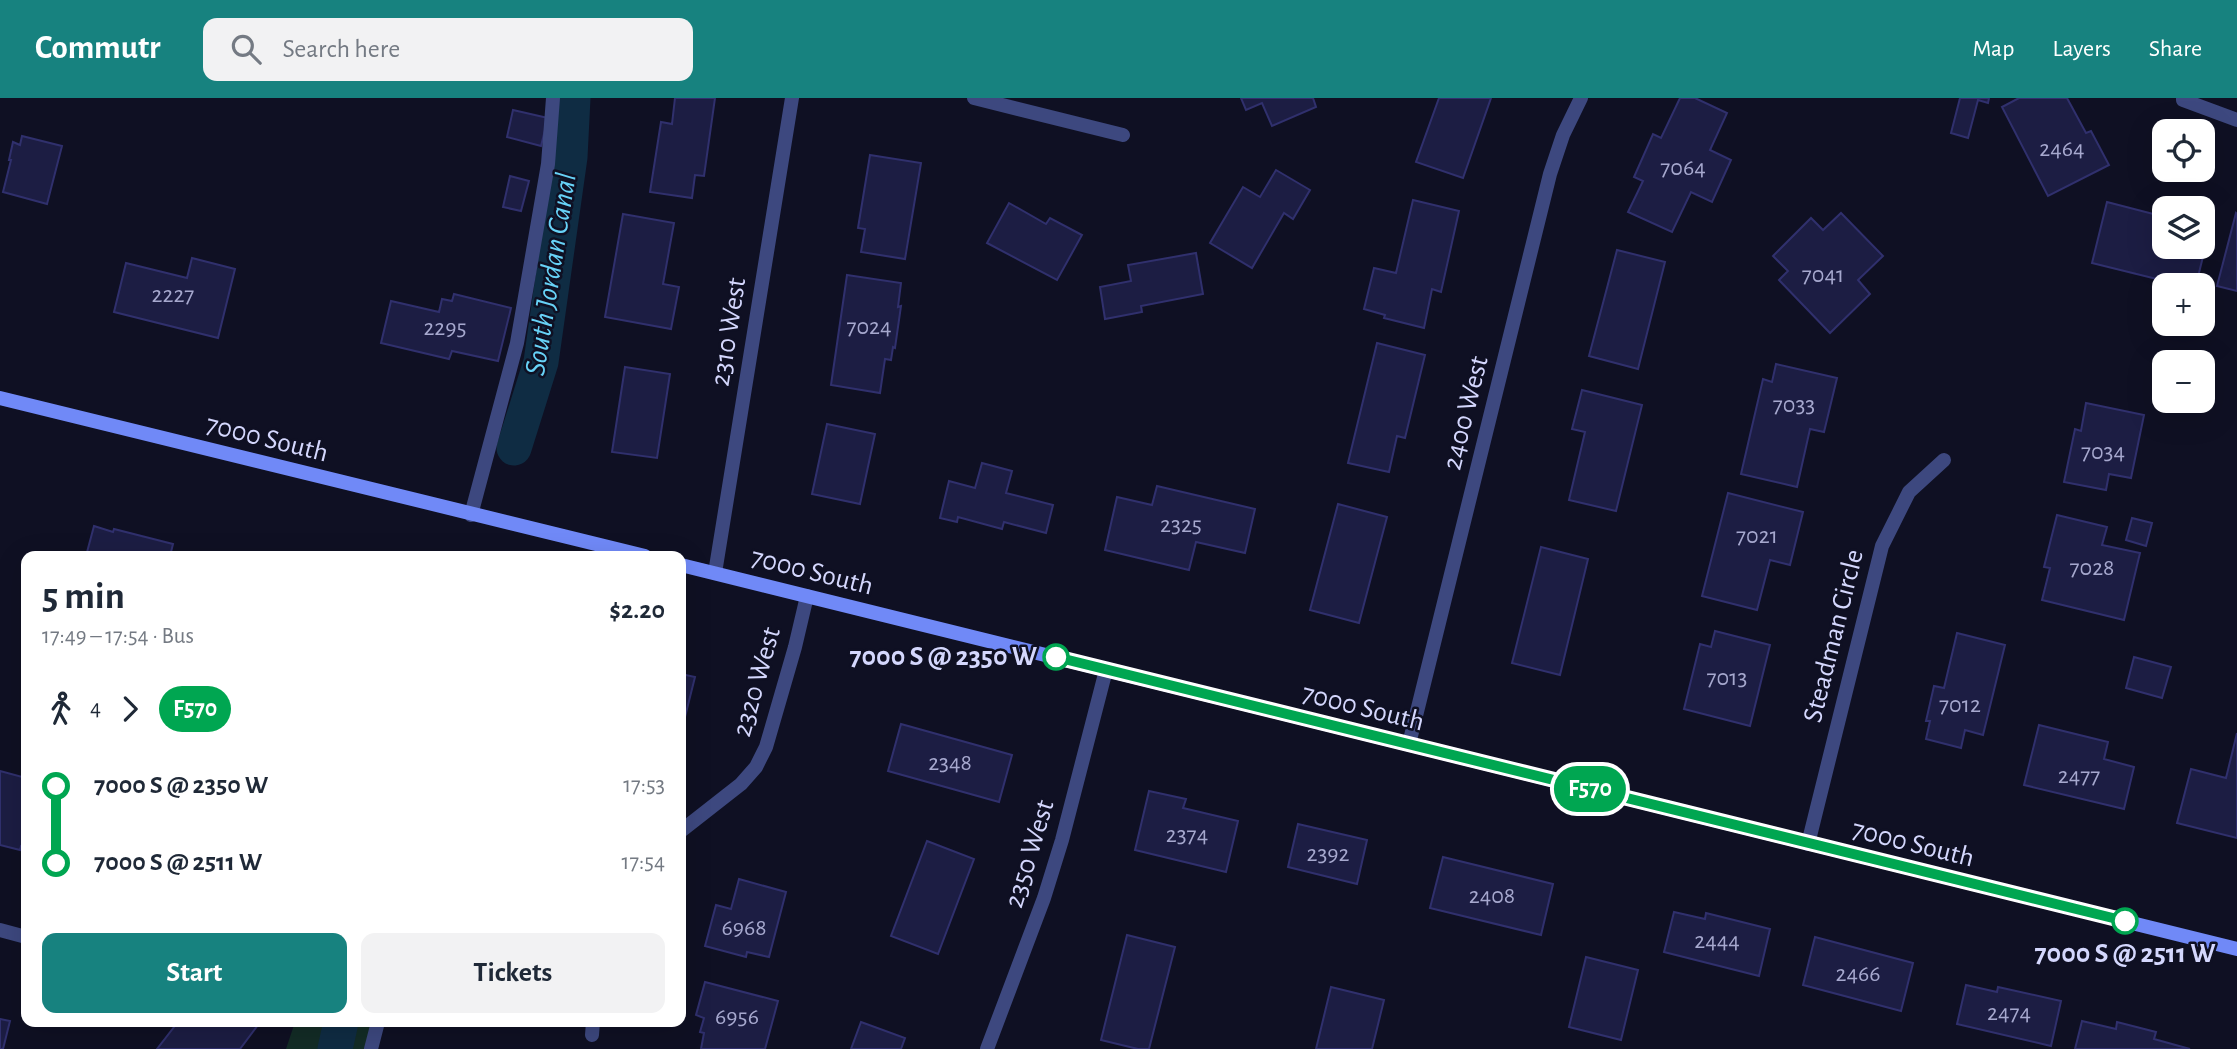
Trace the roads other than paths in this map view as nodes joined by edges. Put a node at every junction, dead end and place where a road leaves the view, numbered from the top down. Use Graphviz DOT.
graph roads {
  1 [pos="554,98"];
  2 [pos="792,98"];
  3 [pos="974,98"];
  4 [pos="1581,98"];
  5 [pos="2183,99"];
  6 [pos="2237,120"];
  7 [pos="1123,135"];
  8 [pos="0,398"];
  9 [pos="1944,460"];
  10 [pos="471,515"];
  11 [pos="624,551"];
  12 [pos="686,566"];
  13 [pos="715,573"];
  14 [pos="807,596"];
  15 [pos="1106,670"];
  16 [pos="1409,744"];
  17 [pos="686,827"];
  18 [pos="1808,844"];
  19 [pos="0,930"];
  20 [pos="21,936"];
  21 [pos="2237,949"];
  22 [pos="377,1027"];
  23 [pos="371,1049"];
  24 [pos="987,1049"];
  1 -- 10 [label="street"];
  2 -- 13 [label="street, 2310 West"];
  3 -- 7 [label="street"];
  4 -- 16 [label="street, 2400 West"];
  5 -- 6 [label="street"];
  8 -- 10 [label="main road, 7000 South"];
  9 -- 18 [label="street, Steadman Circle"];
  10 -- 11 [label="main road, 7000 South"];
  12 -- 13 [label="main road, 7000 South"];
  13 -- 14 [label="main road, 7000 South"];
  14 -- 15 [label="main road, 7000 South"];
  14 -- 17 [label="street, 2320 West"];
  15 -- 16 [label="main road, 7000 South"];
  15 -- 24 [label="street, 2350 West"];
  16 -- 18 [label="main road, 7000 South"];
  18 -- 21 [label="main road, 7000 South"];
  19 -- 20 [label="street"];
  22 -- 23 [label="street"];
}
